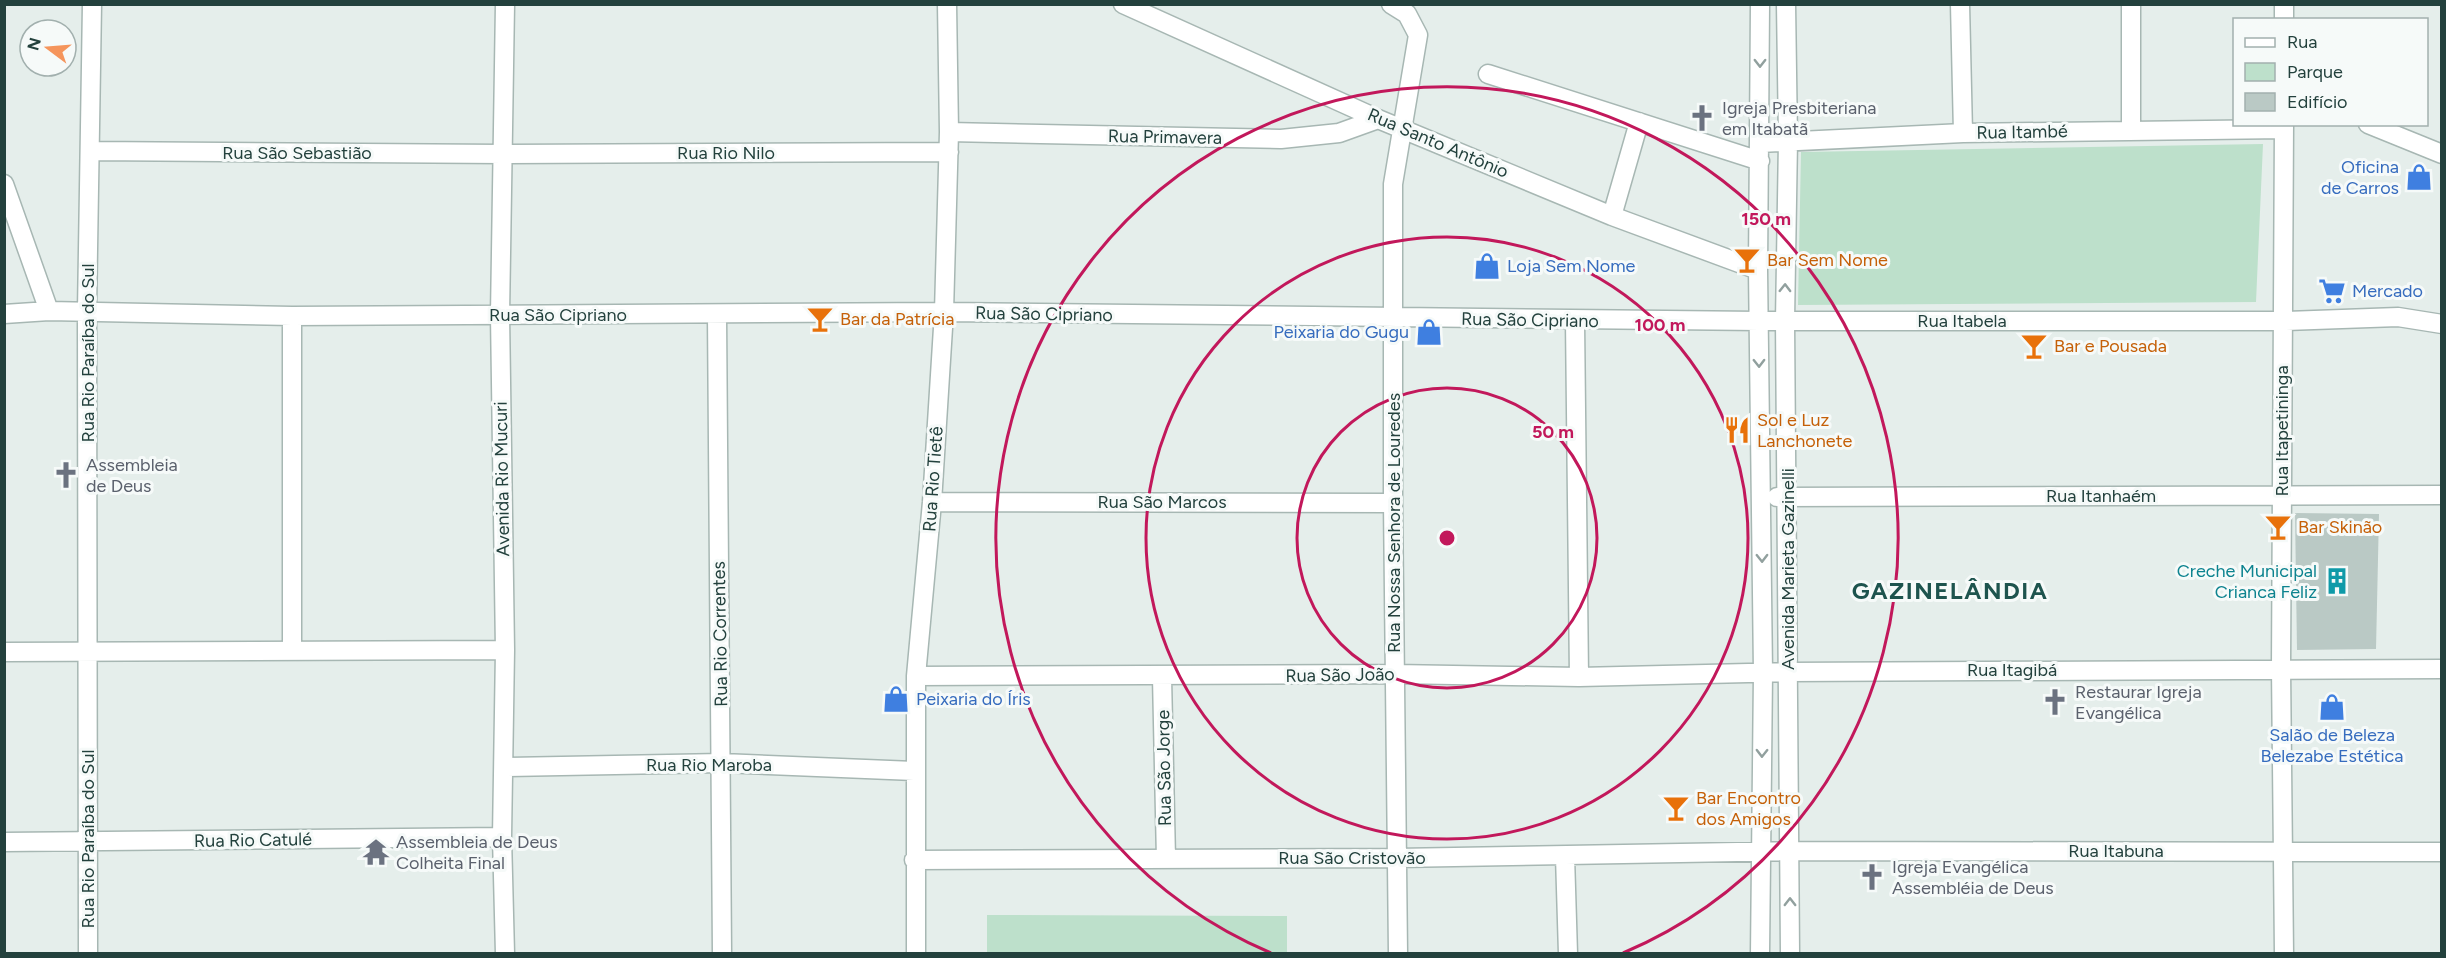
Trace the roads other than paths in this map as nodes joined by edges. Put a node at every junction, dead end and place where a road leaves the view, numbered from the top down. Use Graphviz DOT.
graph roads {
  1 [pos="92,4"];
  2 [pos="505,4"];
  3 [pos="947,4"];
  4 [pos="1124,4"];
  5 [pos="1391,4"];
  6 [pos="1960,4"];
  7 [pos="2131,4"];
  8 [pos="1759,5"];
  9 [pos="1786,9"];
  10 [pos="1488,74"];
  11 [pos="1378,119"];
  12 [pos="1639,122"];
  13 [pos="2373,126"];
  14 [pos="2284,127"];
  15 [pos="1401,128"];
  16 [pos="2131,131"];
  17 [pos="949,132"];
  18 [pos="1963,133"];
  19 [pos="1788,140"];
  20 [pos="92,152"];
  21 [pos="949,152"];
  22 [pos="1760,152"];
  23 [pos="503,154"];
  24 [pos="2442,154"];
  25 [pos="4,184"];
  26 [pos="1612,216"];
  27 [pos="1758,270"];
  28 [pos="49,311"];
  29 [pos="87,311"];
  30 [pos="944,312"];
  31 [pos="4,314"];
  32 [pos="500,315"];
  33 [pos="717,315"];
  34 [pos="292,316"];
  35 [pos="1395,318"];
  36 [pos="1575,321"];
  37 [pos="1759,321"];
  38 [pos="1785,321"];
  39 [pos="2283,321"];
  40 [pos="2442,324"];
  41 [pos="2281,495"];
  42 [pos="2442,495"];
  43 [pos="1788,496"];
  44 [pos="1761,498"];
  45 [pos="932,502"];
  46 [pos="1393,503"];
  47 [pos="89,650"];
  48 [pos="505,650"];
  49 [pos="292,651"];
  50 [pos="4,652"];
  51 [pos="2281,668"];
  52 [pos="2442,669"];
  53 [pos="1788,672"];
  54 [pos="1763,673"];
  55 [pos="1395,675"];
  56 [pos="916,676"];
  57 [pos="1162,677"];
  58 [pos="1579,677"];
  59 [pos="722,763"];
  60 [pos="504,767"];
  61 [pos="914,771"];
  62 [pos="502,837"];
  63 [pos="87,841"];
  64 [pos="4,842"];
  65 [pos="1760,851"];
  66 [pos="1790,851"];
  67 [pos="2282,852"];
  68 [pos="2442,852"];
  69 [pos="1565,856"];
  70 [pos="1397,858"];
  71 [pos="1166,859"];
  72 [pos="914,860"];
  73 [pos="88,954"];
  74 [pos="505,954"];
  75 [pos="722,954"];
  76 [pos="916,954"];
  77 [pos="1398,954"];
  78 [pos="1568,954"];
  79 [pos="1760,954"];
  80 [pos="1790,954"];
  81 [pos="2284,954"];
  1 -- 20 [label="street, Rua Rio Paraíba do Sul"];
  2 -- 23 [label="street, Avenida Rio Mucuri"];
  3 -- 17 [label="street, Rua Rio Tietê"];
  4 -- 11 [label="street, Rua Santo Antônio"];
  5 -- 15 [label="street, Rua Nossa Senhora de Louredes"];
  6 -- 18 [label="street"];
  7 -- 16 [label="street"];
  8 -- 9 [label="street"];
  8 -- 22 [label="street, Avenida Marieta Gazinelli, one-way"];
  9 -- 19 [label="street, Avenida Marieta Gazinelli"];
  10 -- 12 [label="street"];
  11 -- 15 [label="street, Rua Santo Antônio"];
  11 -- 17 [label="street, Rua Primavera"];
  12 -- 22 [label="street"];
  12 -- 26 [label="street"];
  13 -- 24 [label="street"];
  14 -- 16 [label="street, Rua Itambé"];
  14 -- 39 [label="street, Rua Itapetininga"];
  15 -- 26 [label="street, Rua Santo Antônio"];
  15 -- 35 [label="street, Rua Nossa Senhora de Louredes"];
  16 -- 18 [label="street, Rua Itambé"];
  17 -- 21 [label="street, Rua Rio Tietê"];
  18 -- 19 [label="street, Rua Itambé"];
  19 -- 22 [label="street, Rua Itambé"];
  38 -- 19 [label="street, Avenida Marieta Gazinelli, one-way"];
  20 -- 23 [label="street, Rua São Sebastião"];
  20 -- 29 [label="street, Rua Rio Paraíba do Sul"];
  21 -- 23 [label="street, Rua Rio Nilo"];
  21 -- 30 [label="street, Rua Rio Tietê"];
  22 -- 27 [label="street, Avenida Marieta Gazinelli"];
  23 -- 32 [label="street, Avenida Rio Mucuri"];
  25 -- 28 [label="street"];
  26 -- 27 [label="street, Rua Santo Antônio"];
  27 -- 37 [label="street, Avenida Marieta Gazinelli"];
  28 -- 29 [label="street, Rua São Cipriano"];
  28 -- 31 [label="street, Rua São Cipriano"];
  29 -- 34 [label="street, Rua São Cipriano"];
  29 -- 47 [label="street, Rua Rio Paraíba do Sul"];
  30 -- 33 [label="street, Rua São Cipriano"];
  30 -- 35 [label="street, Rua São Cipriano"];
  30 -- 45 [label="street, Rua Rio Tietê"];
  32 -- 33 [label="street, Rua São Cipriano"];
  32 -- 34 [label="street, Rua São Cipriano"];
  32 -- 48 [label="street, Avenida Rio Mucuri"];
  33 -- 59 [label="street, Rua Rio Correntes"];
  34 -- 49 [label="street"];
  35 -- 36 [label="street, Rua São Cipriano"];
  35 -- 46 [label="street, Rua Nossa Senhora de Louredes"];
  36 -- 37 [label="street, Rua São Cipriano"];
  36 -- 58 [label="street"];
  37 -- 38 [label="street, Rua São Cipriano"];
  37 -- 44 [label="street, Avenida Marieta Gazinelli, one-way"];
  38 -- 39 [label="street, Rua Itabela"];
  38 -- 43 [label="street, Avenida Marieta Gazinelli"];
  39 -- 40 [label="street, Rua Itabela"];
  39 -- 41 [label="street, Rua Itapetininga"];
  41 -- 42 [label="street, Rua Itanhaém"];
  41 -- 43 [label="street, Rua Itanhaém"];
  41 -- 51 [label="street, Rua Itapetininga"];
  43 -- 44 [label="street, Rua Itanhaém"];
  43 -- 53 [label="street, Avenida Marieta Gazinelli"];
  44 -- 54 [label="street, Avenida Marieta Gazinelli, one-way"];
  45 -- 46 [label="street, Rua São Marcos"];
  45 -- 56 [label="street, Rua Rio Tietê"];
  46 -- 55 [label="street, Rua Nossa Senhora de Louredes"];
  47 -- 49 [label="street"];
  47 -- 50 [label="street"];
  47 -- 63 [label="street, Rua Rio Paraíba do Sul"];
  48 -- 49 [label="street"];
  48 -- 60 [label="street, Avenida Rio Mucuri"];
  51 -- 52 [label="street, Rua Itagibá"];
  51 -- 53 [label="street, Rua Itagibá"];
  51 -- 67 [label="street, Rua Itapetininga"];
  53 -- 54 [label="street, Rua Itagibá"];
  53 -- 66 [label="street, Avenida Marieta Gazinelli"];
  54 -- 58 [label="street, Rua São João"];
  54 -- 65 [label="street, Avenida Marieta Gazinelli, one-way"];
  55 -- 57 [label="street, Rua São João"];
  55 -- 58 [label="street, Rua São João"];
  55 -- 70 [label="street, Rua Nossa Senhora de Louredes"];
  56 -- 57 [label="street, Rua São João"];
  56 -- 61 [label="street, Rua Rio Tietê"];
  57 -- 71 [label="street, Rua São Jorge"];
  59 -- 60 [label="street, Rua Rio Maroba"];
  59 -- 61 [label="street, Rua Rio Maroba"];
  59 -- 75 [label="street, Rua Rio Correntes"];
  60 -- 62 [label="street, Avenida Rio Mucuri"];
  61 -- 72 [label="street, Rua Rio Tietê"];
  62 -- 63 [label="street, Rua Rio Catulé"];
  62 -- 74 [label="street, Avenida Rio Mucuri"];
  63 -- 64 [label="street, Rua Rio Catulé"];
  63 -- 73 [label="street, Rua Rio Paraíba do Sul"];
  65 -- 66 [label="street, Rua São Cristovão"];
  65 -- 69 [label="street, Rua São Cristovão"];
  65 -- 79 [label="street, Avenida Marieta Gazinelli"];
  66 -- 67 [label="street, Rua Itabuna"];
  80 -- 66 [label="street, Avenida Marieta Gazinelli, one-way"];
  67 -- 68 [label="street, Rua Itabuna"];
  67 -- 81 [label="street, Rua Itapetininga"];
  69 -- 70 [label="street, Rua São Cristovão"];
  69 -- 78 [label="street"];
  70 -- 71 [label="street, Rua São Cristovão"];
  70 -- 77 [label="street, Rua Nossa Senhora de Louredes"];
  71 -- 72 [label="street, Rua São Cristovão"];
  72 -- 76 [label="street, Rua Rio Tietê"];
}
